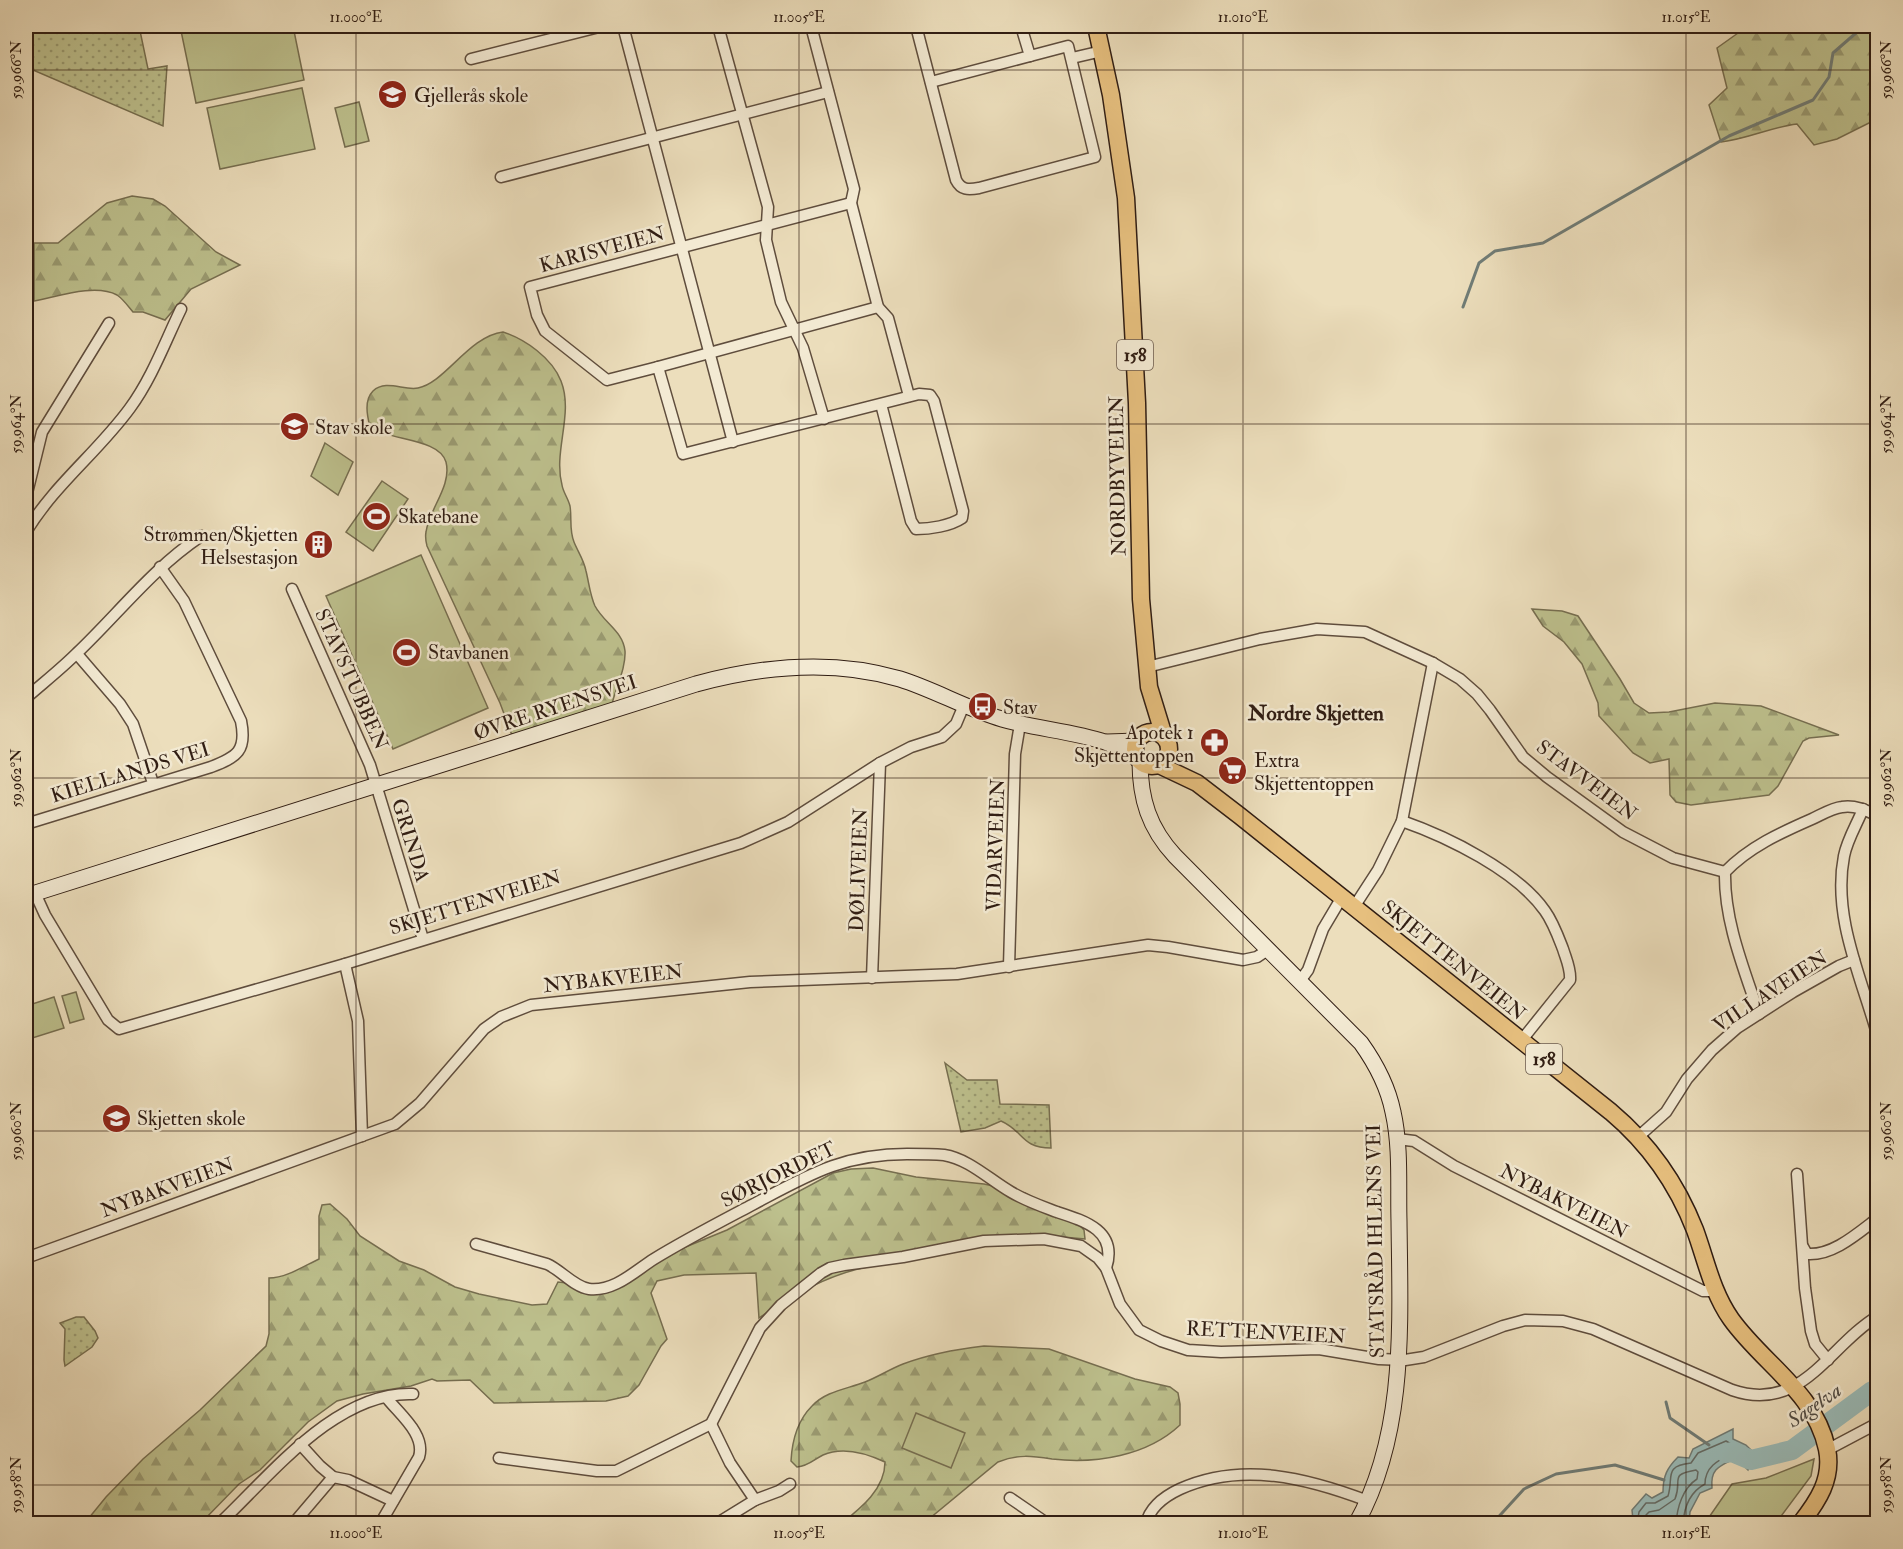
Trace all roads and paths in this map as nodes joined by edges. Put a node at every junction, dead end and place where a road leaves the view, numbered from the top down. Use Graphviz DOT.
graph roads {
  1 [pos="603,26"];
  2 [pos="623,26"];
  3 [pos="718,26"];
  4 [pos="811,26"];
  5 [pos="916,26"];
  6 [pos="1021,26"];
  7 [pos="1096,26"];
  8 [pos="1102,51"];
  9 [pos="1030,56"];
  10 [pos="1072,58"];
  11 [pos="471,59"];
  12 [pos="931,82"];
  13 [pos="828,92"];
  14 [pos="742,113"];
  15 [pos="653,137"];
  16 [pos="501,177"];
  17 [pos="851,203"];
  18 [pos="767,224"];
  19 [pos="682,247"];
  20 [pos="878,307"];
  21 [pos="182,309"];
  22 [pos="109,323"];
  23 [pos="795,329"];
  24 [pos="709,352"];
  25 [pos="658,366"];
  26 [pos="909,396"];
  27 [pos="881,404"];
  28 [pos="824,419"];
  29 [pos="733,442"];
  30 [pos="26,497"];
  31 [pos="26,532"];
  32 [pos="201,536"];
  33 [pos="160,567"];
  34 [pos="292,589"];
  35 [pos="77,654"];
  36 [pos="1432,663"];
  37 [pos="1147,667"];
  38 [pos="1149,687"];
  39 [pos="26,698"];
  40 [pos="964,705"];
  41 [pos="1020,724"];
  42 [pos="1140,738"];
  43 [pos="1105,742"];
  44 [pos="1167,742"];
  45 [pos="879,763"];
  46 [pos="1148,763"];
  47 [pos="153,783"];
  48 [pos="1197,783"];
  49 [pos="376,785"];
  50 [pos="1863,809"];
  51 [pos="1878,816"];
  52 [pos="1402,821"];
  53 [pos="26,824"];
  54 [pos="1725,872"];
  55 [pos="30,895"];
  56 [pos="1348,902"];
  57 [pos="423,939"];
  58 [pos="1269,949"];
  59 [pos="1854,960"];
  60 [pos="345,964"];
  61 [pos="1009,967"];
  62 [pos="872,978"];
  63 [pos="1300,981"];
  64 [pos="1759,1014"];
  65 [pos="1878,1037"];
  66 [pos="1521,1041"];
  67 [pos="362,1136"];
  68 [pos="1638,1137"];
  69 [pos="1397,1139"];
  70 [pos="1797,1174"];
  71 [pos="1878,1218"];
  72 [pos="477,1244"];
  73 [pos="1803,1247"];
  74 [pos="26,1258"];
  75 [pos="1106,1268"];
  76 [pos="1716,1291"];
  77 [pos="1878,1316"];
  78 [pos="1398,1360"];
  79 [pos="1828,1360"];
  80 [pos="1793,1386"];
  81 [pos="413,1394"];
  82 [pos="386,1398"];
  83 [pos="1878,1423"];
  84 [pos="711,1424"];
  85 [pos="300,1444"];
  86 [pos="1826,1444"];
  87 [pos="499,1458"];
  88 [pos="333,1477"];
  89 [pos="790,1484"];
  90 [pos="1010,1498"];
  91 [pos="755,1500"];
  92 [pos="393,1501"];
  93 [pos="1368,1501"];
  94 [pos="219,1524"];
  95 [pos="293,1524"];
  96 [pos="380,1524"];
  97 [pos="716,1524"];
  98 [pos="1048,1524"];
  99 [pos="1146,1524"];
  100 [pos="1356,1524"];
  101 [pos="1800,1524"];
  1 -- 11 [label="street"];
  2 -- 15 [label="street, KARISVEIEN"];
  3 -- 14 [label="street"];
  4 -- 13 [label="street"];
  5 -- 12 [label="street"];
  6 -- 9 [label="street"];
  7 -- 8 [label="main road, NORDBYVEIEN / 158"];
  8 -- 10 [label="street"];
  8 -- 37 [label="main road, NORDBYVEIEN / 158"];
  9 -- 10 [label="street"];
  9 -- 12 [label="street"];
  10 -- 12 [label="street"];
  13 -- 14 [label="street"];
  13 -- 17 [label="street"];
  14 -- 15 [label="street"];
  14 -- 18 [label="street"];
  15 -- 16 [label="street"];
  15 -- 19 [label="street, KARISVEIEN"];
  17 -- 18 [label="street, KARISVEIEN"];
  17 -- 20 [label="street"];
  18 -- 19 [label="street, KARISVEIEN"];
  18 -- 23 [label="street"];
  19 -- 24 [label="street, KARISVEIEN"];
  19 -- 25 [label="street, KARISVEIEN"];
  20 -- 23 [label="street, KARISVEIEN"];
  20 -- 26 [label="street"];
  21 -- 31 [label="street"];
  22 -- 30 [label="street"];
  23 -- 24 [label="street, KARISVEIEN"];
  23 -- 28 [label="street"];
  24 -- 25 [label="street, KARISVEIEN"];
  24 -- 29 [label="street, KARISVEIEN"];
  25 -- 29 [label="street"];
  26 -- 27 [label="street"];
  26 -- 27 [label="street"];
  27 -- 28 [label="street"];
  28 -- 29 [label="street"];
  32 -- 33 [label="street"];
  33 -- 35 [label="street"];
  33 -- 47 [label="street, KIELLANDS VEI"];
  34 -- 49 [label="street, STAVSTUBBEN"];
  35 -- 39 [label="street"];
  35 -- 47 [label="street"];
  36 -- 37 [label="street, STAVVEIEN"];
  36 -- 52 [label="street"];
  36 -- 54 [label="street, STAVVEIEN"];
  37 -- 38 [label="main road, NORDBYVEIEN / 158"];
  38 -- 42 [label="main road, NORDBYVEIEN / 158"];
  38 -- 44 [label="main road, NORDBYVEIEN / 158"];
  40 -- 41 [label="street, ØVRE RYENSVEI"];
  40 -- 45 [label="street, SKJETTENVEIEN"];
  40 -- 49 [label="street, ØVRE RYENSVEI"];
  41 -- 43 [label="street, ØVRE RYENSVEI"];
  41 -- 61 [label="street, VIDARVEIEN"];
  42 -- 43 [label="street, ØVRE RYENSVEI"];
  42 -- 44 [label="main road"];
  42 -- 46 [label="main road, 158"];
  43 -- 46 [label="street, ØVRE RYENSVEI"];
  44 -- 46 [label="main road"];
  44 -- 48 [label="main road, SKJETTENVEIEN / 158"];
  45 -- 57 [label="street, SKJETTENVEIEN"];
  45 -- 62 [label="street, DØLIVEIEN"];
  46 -- 48 [label="main road, SKJETTENVEIEN / 158"];
  46 -- 58 [label="street, STATSRÅD IHLENS VEI"];
  47 -- 53 [label="street, KIELLANDS VEI"];
  48 -- 56 [label="main road, SKJETTENVEIEN / 158"];
  49 -- 55 [label="street, ØVRE RYENSVEI"];
  49 -- 57 [label="street, GRINDA"];
  50 -- 51 [label="street"];
  50 -- 54 [label="street"];
  50 -- 59 [label="street"];
  52 -- 56 [label="street"];
  52 -- 66 [label="street"];
  54 -- 64 [label="street"];
  55 -- 60 [label="street, SKJETTENVEIEN"];
  56 -- 63 [label="street"];
  56 -- 66 [label="main road, SKJETTENVEIEN / 158"];
  57 -- 60 [label="street, SKJETTENVEIEN"];
  58 -- 61 [label="street, NYBAKVEIEN"];
  58 -- 63 [label="street, STATSRÅD IHLENS VEI"];
  59 -- 64 [label="street, VILLAVEIEN"];
  59 -- 65 [label="street"];
  60 -- 67 [label="street"];
  61 -- 62 [label="street, NYBAKVEIEN"];
  62 -- 67 [label="street, NYBAKVEIEN"];
  63 -- 69 [label="street, STATSRÅD IHLENS VEI"];
  64 -- 68 [label="street, VILLAVEIEN"];
  66 -- 68 [label="main road, SKJETTENVEIEN / 158"];
  67 -- 74 [label="street, NYBAKVEIEN"];
  68 -- 76 [label="main road, SKJETTENVEIEN / 158"];
  69 -- 76 [label="street, NYBAKVEIEN"];
  69 -- 78 [label="street, STATSRÅD IHLENS VEI"];
  70 -- 73 [label="street"];
  71 -- 73 [label="street"];
  72 -- 75 [label="street, SØRJORDET"];
  73 -- 79 [label="street"];
  75 -- 78 [label="street, RETTENVEIEN"];
  75 -- 84 [label="street, RETTENVEIEN"];
  76 -- 80 [label="main road, SKJETTENVEIEN / 158"];
  77 -- 79 [label="street, RETTENVEIEN"];
  78 -- 80 [label="street, RETTENVEIEN"];
  78 -- 93 [label="street, STATSRÅD IHLENS VEI"];
  79 -- 80 [label="street, RETTENVEIEN"];
  80 -- 86 [label="main road, SKJETTENVEIEN / 158"];
  81 -- 82 [label="street"];
  82 -- 85 [label="street"];
  82 -- 92 [label="street"];
  83 -- 86 [label="street"];
  84 -- 87 [label="street"];
  84 -- 91 [label="street"];
  85 -- 88 [label="street"];
  85 -- 94 [label="street"];
  86 -- 101 [label="main road, SKJETTENVEIEN / 158"];
  88 -- 92 [label="street"];
  88 -- 95 [label="street"];
  89 -- 91 [label="street"];
  90 -- 98 [label="street"];
  91 -- 97 [label="street"];
  92 -- 96 [label="street"];
  93 -- 99 [label="street"];
  93 -- 100 [label="street, STATSRÅD IHLENS VEI"];
}
